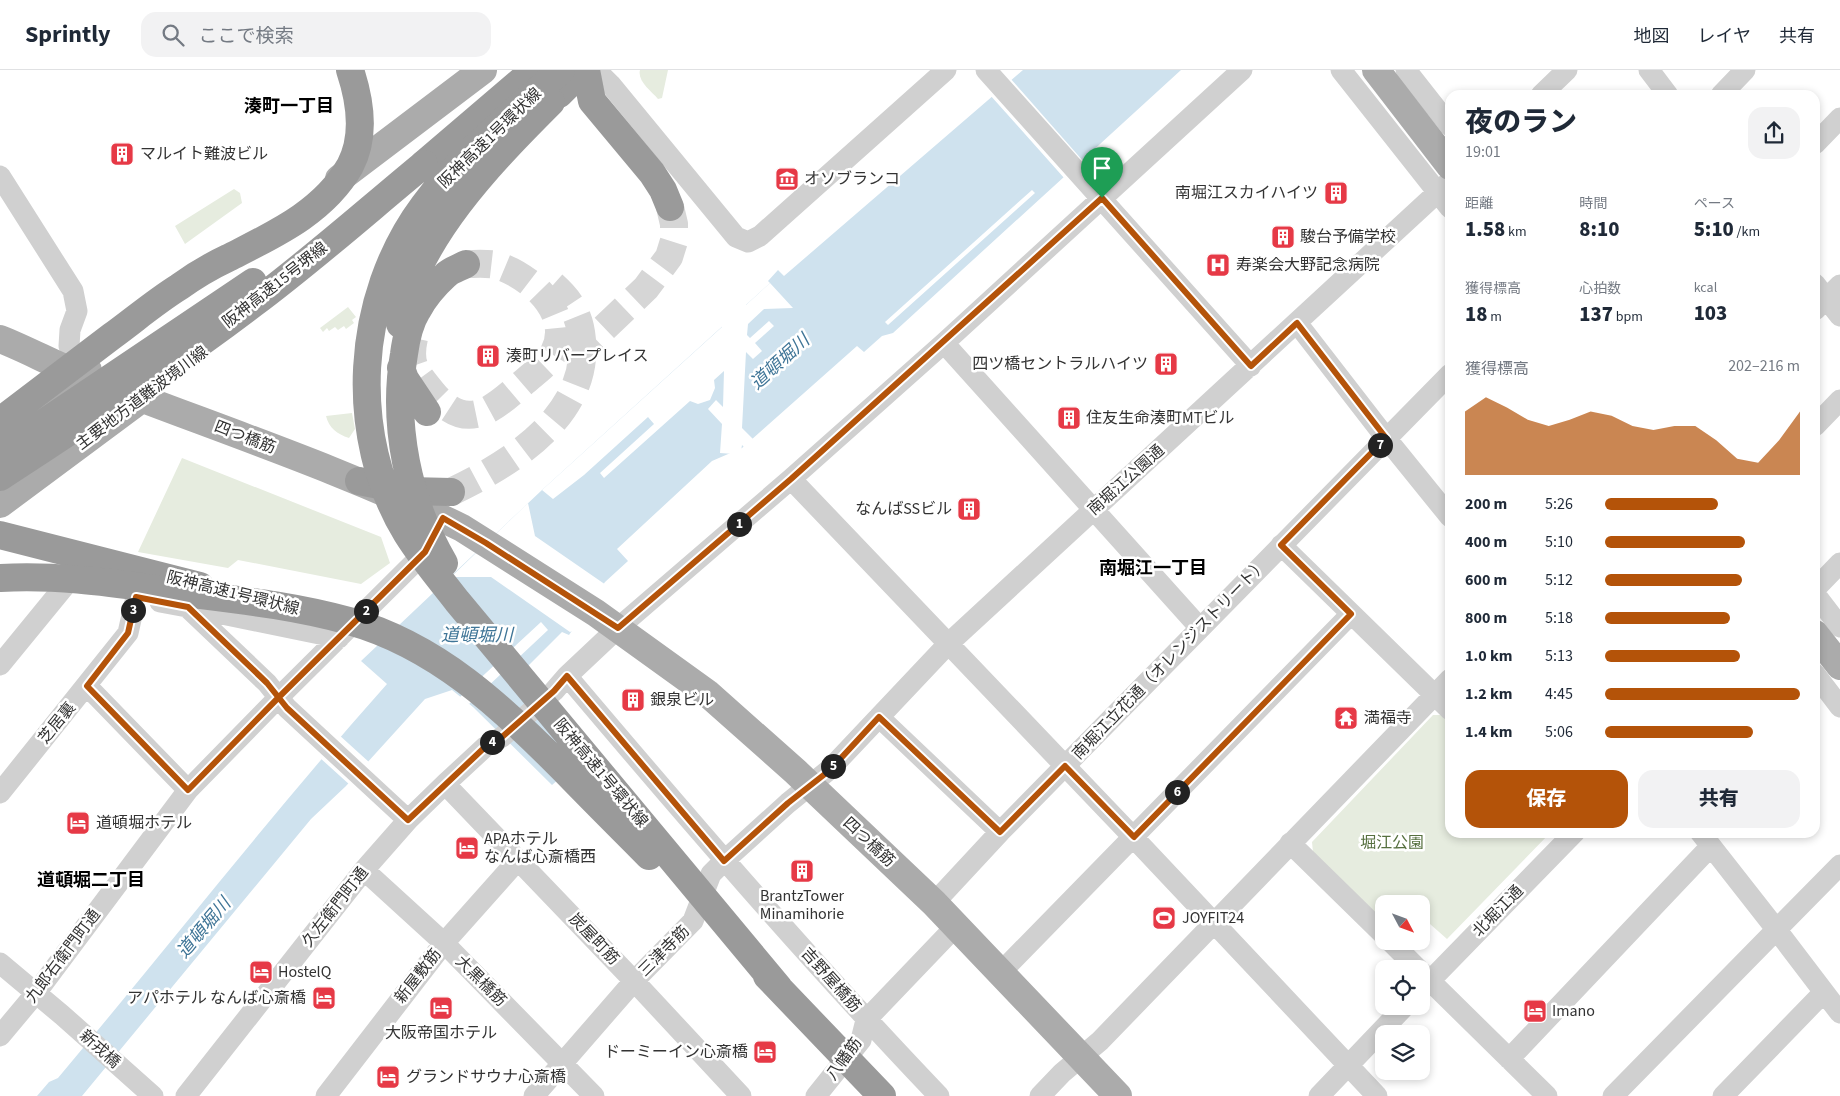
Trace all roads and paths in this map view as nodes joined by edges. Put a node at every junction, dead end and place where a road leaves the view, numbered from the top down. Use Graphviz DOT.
graph roads {
  1 [pos="350,70"];
  2 [pos="484,70"];
  3 [pos="534,70"];
  4 [pos="585,70"];
  5 [pos="596,70"];
  6 [pos="946,70"];
  7 [pos="1242,70"];
  8 [pos="1341,70"];
  9 [pos="1376,70"];
  10 [pos="1406,70"];
  11 [pos="1567,70"];
  12 [pos="1649,70"];
  13 [pos="1745,70"];
  14 [pos="991,77"];
  15 [pos="563,78"];
  16 [pos="1547,90"];
  17 [pos="1664,90"];
  18 [pos="1726,90"];
  19 [pos="1840,118"];
  20 [pos="1445,120"];
  21 [pos="528,125"];
  22 [pos="1820,139"];
  23 [pos="1445,160"];
  24 [pos="424,164"];
  25 [pos="350,165"];
  26 [pos="0,176"];
  27 [pos="1445,193"];
  28 [pos="1445,195"];
  29 [pos="1102,198"];
  30 [pos="670,206"];
  31 [pos="1824,294"];
  32 [pos="1840,316"];
  33 [pos="1297,323"];
  34 [pos="0,339"];
  35 [pos="944,343"];
  36 [pos="1251,366"];
  37 [pos="81,376"];
  38 [pos="1445,379"];
  39 [pos="142,398"];
  40 [pos="1840,400"];
  41 [pos="427,412"];
  42 [pos="0,421"];
  43 [pos="1820,421"];
  44 [pos="1386,438"];
  45 [pos="0,441"];
  46 [pos="0,449"];
  47 [pos="0,478"];
  48 [pos="791,479"];
  49 [pos="359,481"];
  50 [pos="451,492"];
  51 [pos="0,504"];
  52 [pos="1093,510"];
  53 [pos="1445,511"];
  54 [pos="443,518"];
  55 [pos="0,535"];
  56 [pos="1281,545"];
  57 [pos="1840,563"];
  58 [pos="0,573"];
  59 [pos="0,578"];
  60 [pos="68,582"];
  61 [pos="1820,584"];
  62 [pos="136,597"];
  63 [pos="1820,601"];
  64 [pos="266,603"];
  65 [pos="188,607"];
  66 [pos="1351,614"];
  67 [pos="1840,627"];
  68 [pos="618,628"];
  69 [pos="1200,628"];
  70 [pos="340,638"];
  71 [pos="1820,640"];
  72 [pos="949,643"];
  73 [pos="0,665"];
  74 [pos="1840,666"];
  75 [pos="518,675"];
  76 [pos="1820,681"];
  77 [pos="560,683"];
  78 [pos="1445,684"];
  79 [pos="87,686"];
  80 [pos="1435,695"];
  81 [pos="278,698"];
  82 [pos="1445,705"];
  83 [pos="1840,707"];
  84 [pos="879,717"];
  85 [pos="1065,766"];
  86 [pos="445,784"];
  87 [pos="810,785"];
  88 [pos="188,790"];
  89 [pos="0,793"];
  90 [pos="408,820"];
  91 [pos="1000,832"];
  92 [pos="1134,837"];
  93 [pos="1569,838"];
  94 [pos="1705,839"];
  95 [pos="1290,843"];
  96 [pos="517,861"];
  97 [pos="724,861"];
  98 [pos="1840,865"];
  99 [pos="364,870"];
  100 [pos="934,903"];
  101 [pos="1213,922"];
  102 [pos="956,926"];
  103 [pos="1375,926"];
  104 [pos="1776,929"];
  105 [pos="444,943"];
  106 [pos="1398,950"];
  107 [pos="1407,960"];
  108 [pos="0,963"];
  109 [pos="1430,971"];
  110 [pos="1000,972"];
  111 [pos="634,981"];
  112 [pos="1430,985"];
  113 [pos="779,988"];
  114 [pos="1824,992"];
  115 [pos="36,993"];
  116 [pos="1840,1013"];
  117 [pos="1397,1015"];
  118 [pos="866,1020"];
  119 [pos="0,1036"];
  120 [pos="1081,1057"];
  121 [pos="1509,1059"];
  122 [pos="562,1062"];
  123 [pos="1349,1066"];
  124 [pos="146,1089"];
  125 [pos="186,1096"];
  126 [pos="326,1096"];
  127 [pos="534,1096"];
  128 [pos="594,1096"];
  129 [pos="741,1096"];
  130 [pos="816,1096"];
  131 [pos="882,1096"];
  132 [pos="940,1096"];
  133 [pos="1040,1096"];
  134 [pos="1118,1096"];
  135 [pos="1319,1096"];
  136 [pos="1377,1096"];
  137 [pos="1547,1096"];
  138 [pos="1613,1096"];
  139 [pos="1723,1096"];
  1 -- 25 [label="highway, bridge"];
  2 -- 37 [label="main road"];
  3 -- 24 [label="highway, 阪神高速15号堺線"];
  4 -- 15 [label="highway"];
  4 -- 30 [label="highway"];
  5 -- 6 [label="street"];
  7 -- 29 [label="street, 久左衛門町通"];
  8 -- 27 [label="street"];
  9 -- 23 [label="main road"];
  10 -- 20 [label="street"];
  11 -- 16 [label="street"];
  12 -- 17 [label="street"];
  13 -- 18 [label="street"];
  14 -- 29 [label="street"];
  15 -- 21 [label="highway, bridge"];
  15 -- 39 [label="main road, 主要地方道難波境川線"];
  15 -- 75 [label="highway, 阪神高速1号環状線, bridge"];
  19 -- 22 [label="street"];
  21 -- 41 [label="highway, bridge"];
  21 -- 75 [label="highway, bridge"];
  24 -- 46 [label="highway, bridge"];
  24 -- 47 [label="highway, 阪神高速15号堺線, bridge"];
  25 -- 42 [label="highway, bridge"];
  25 -- 46 [label="highway, bridge"];
  26 -- 37 [label="street"];
  28 -- 33 [label="street, 南堀江公園通"];
  29 -- 35 [label="street, 久左衛門町通"];
  29 -- 36 [label="street"];
  31 -- 32 [label="street"];
  33 -- 36 [label="street, 南堀江公園通"];
  33 -- 44 [label="street"];
  34 -- 37 [label="main road, 四つ橋筋"];
  35 -- 48 [label="street, 久左衛門町通"];
  35 -- 52 [label="street"];
  36 -- 52 [label="street, 南堀江公園通"];
  37 -- 39 [label="main road, 四つ橋筋"];
  37 -- 45 [label="main road"];
  38 -- 44 [label="street, 南堀江立花通（オレンジストリート）"];
  39 -- 49 [label="main road, 四つ橋筋"];
  39 -- 51 [label="main road, 主要地方道難波境川線"];
  40 -- 43 [label="street"];
  44 -- 53 [label="street"];
  44 -- 56 [label="street, 南堀江立花通（オレンジストリート）"];
  48 -- 68 [label="street, 久左衛門町通"];
  48 -- 72 [label="street"];
  49 -- 50 [label="highway"];
  49 -- 54 [label="main road, 四つ橋筋"];
  52 -- 69 [label="street"];
  52 -- 72 [label="street, 南堀江公園通"];
  54 -- 68 [label="main road, 四つ橋筋"];
  54 -- 70 [label="street, 九郎右衛門町通"];
  55 -- 64 [label="highway, 阪神高速1号環状線, bridge"];
  56 -- 66 [label="street"];
  56 -- 69 [label="street, 南堀江立花通（オレンジストリート）"];
  57 -- 61 [label="street"];
  58 -- 60 [label="street"];
  59 -- 64 [label="highway, bridge"];
  60 -- 62 [label="street"];
  60 -- 73 [label="street"];
  62 -- 65 [label="street"];
  62 -- 79 [label="street, 芝居裏"];
  63 -- 67 [label="street"];
  64 -- 113 [label="highway, 阪神高速1号環状線, bridge"];
  65 -- 70 [label="street"];
  65 -- 81 [label="street"];
  66 -- 80 [label="street"];
  66 -- 92 [label="street"];
  68 -- 77 [label="street, 久左衛門町通"];
  68 -- 87 [label="main road, 四つ橋筋"];
  69 -- 85 [label="street, 南堀江立花通（オレンジストリート）"];
  70 -- 81 [label="street, 九郎右衛門町通"];
  71 -- 74 [label="main road"];
  72 -- 84 [label="street, 南堀江公園通"];
  72 -- 85 [label="street"];
  75 -- 113 [label="highway, 阪神高速1号環状線, bridge"];
  76 -- 83 [label="street"];
  77 -- 86 [label="street, 久左衛門町通, bridge"];
  77 -- 97 [label="street, 吉野屋橋筋"];
  78 -- 80 [label="street"];
  79 -- 88 [label="street"];
  79 -- 89 [label="street, 芝居裏"];
  80 -- 82 [label="street"];
  80 -- 95 [label="street"];
  81 -- 88 [label="street, 九郎右衛門町通"];
  81 -- 90 [label="street"];
  84 -- 87 [label="street, 南堀江公園通"];
  84 -- 91 [label="street"];
  85 -- 91 [label="street, 南堀江立花通（オレンジストリート）"];
  85 -- 92 [label="street"];
  86 -- 90 [label="street, 久左衛門町通"];
  86 -- 96 [label="street, 炭屋町筋"];
  87 -- 97 [label="street, 三津寺筋"];
  87 -- 100 [label="main road, 四つ橋筋"];
  88 -- 115 [label="street, 九郎右衛門町通"];
  90 -- 99 [label="street, 久左衛門町通"];
  91 -- 100 [label="street, 南堀江立花通（オレンジストリート）"];
  92 -- 101 [label="street"];
  92 -- 110 [label="street"];
  93 -- 109 [label="street, 北堀江通"];
  94 -- 104 [label="street"];
  94 -- 121 [label="street"];
  95 -- 101 [label="street"];
  95 -- 103 [label="street"];
  96 -- 105 [label="street, 新屋敷筋"];
  96 -- 111 [label="street, 炭屋町筋"];
  97 -- 111 [label="street, 三津寺筋"];
  97 -- 118 [label="street, 吉野屋橋筋"];
  98 -- 104 [label="street"];
  99 -- 105 [label="street, 大黒橋筋"];
  99 -- 125 [label="street, 久左衛門町通"];
  100 -- 102 [label="main road, 四つ橋筋"];
  101 -- 120 [label="street"];
  101 -- 123 [label="street"];
  102 -- 110 [label="main road, 四つ橋筋"];
  102 -- 118 [label="street"];
  104 -- 114 [label="street"];
  104 -- 138 [label="street"];
  105 -- 122 [label="street, 大黒橋筋"];
  105 -- 126 [label="street, 新屋敷筋"];
  106 -- 107 [label="street"];
  108 -- 115 [label="street, 新戎橋"];
  110 -- 120 [label="main road, 四つ橋筋"];
  111 -- 122 [label="street, 三津寺筋"];
  111 -- 129 [label="street, 炭屋町筋"];
  112 -- 121 [label="street"];
  113 -- 131 [label="highway, 阪神高速1号環状線, bridge"];
  114 -- 116 [label="street"];
  114 -- 139 [label="street"];
  115 -- 119 [label="street, 九郎右衛門町通"];
  115 -- 124 [label="street, 新戎橋"];
  117 -- 123 [label="street"];
  118 -- 130 [label="street, 八幡筋"];
  118 -- 132 [label="street, 吉野屋橋筋"];
  120 -- 133 [label="street"];
  120 -- 134 [label="main road, 四つ橋筋"];
  121 -- 137 [label="street"];
  122 -- 127 [label="street, 三津寺筋"];
  122 -- 128 [label="street, 大黒橋筋"];
  123 -- 135 [label="street"];
  123 -- 136 [label="street"];
}
